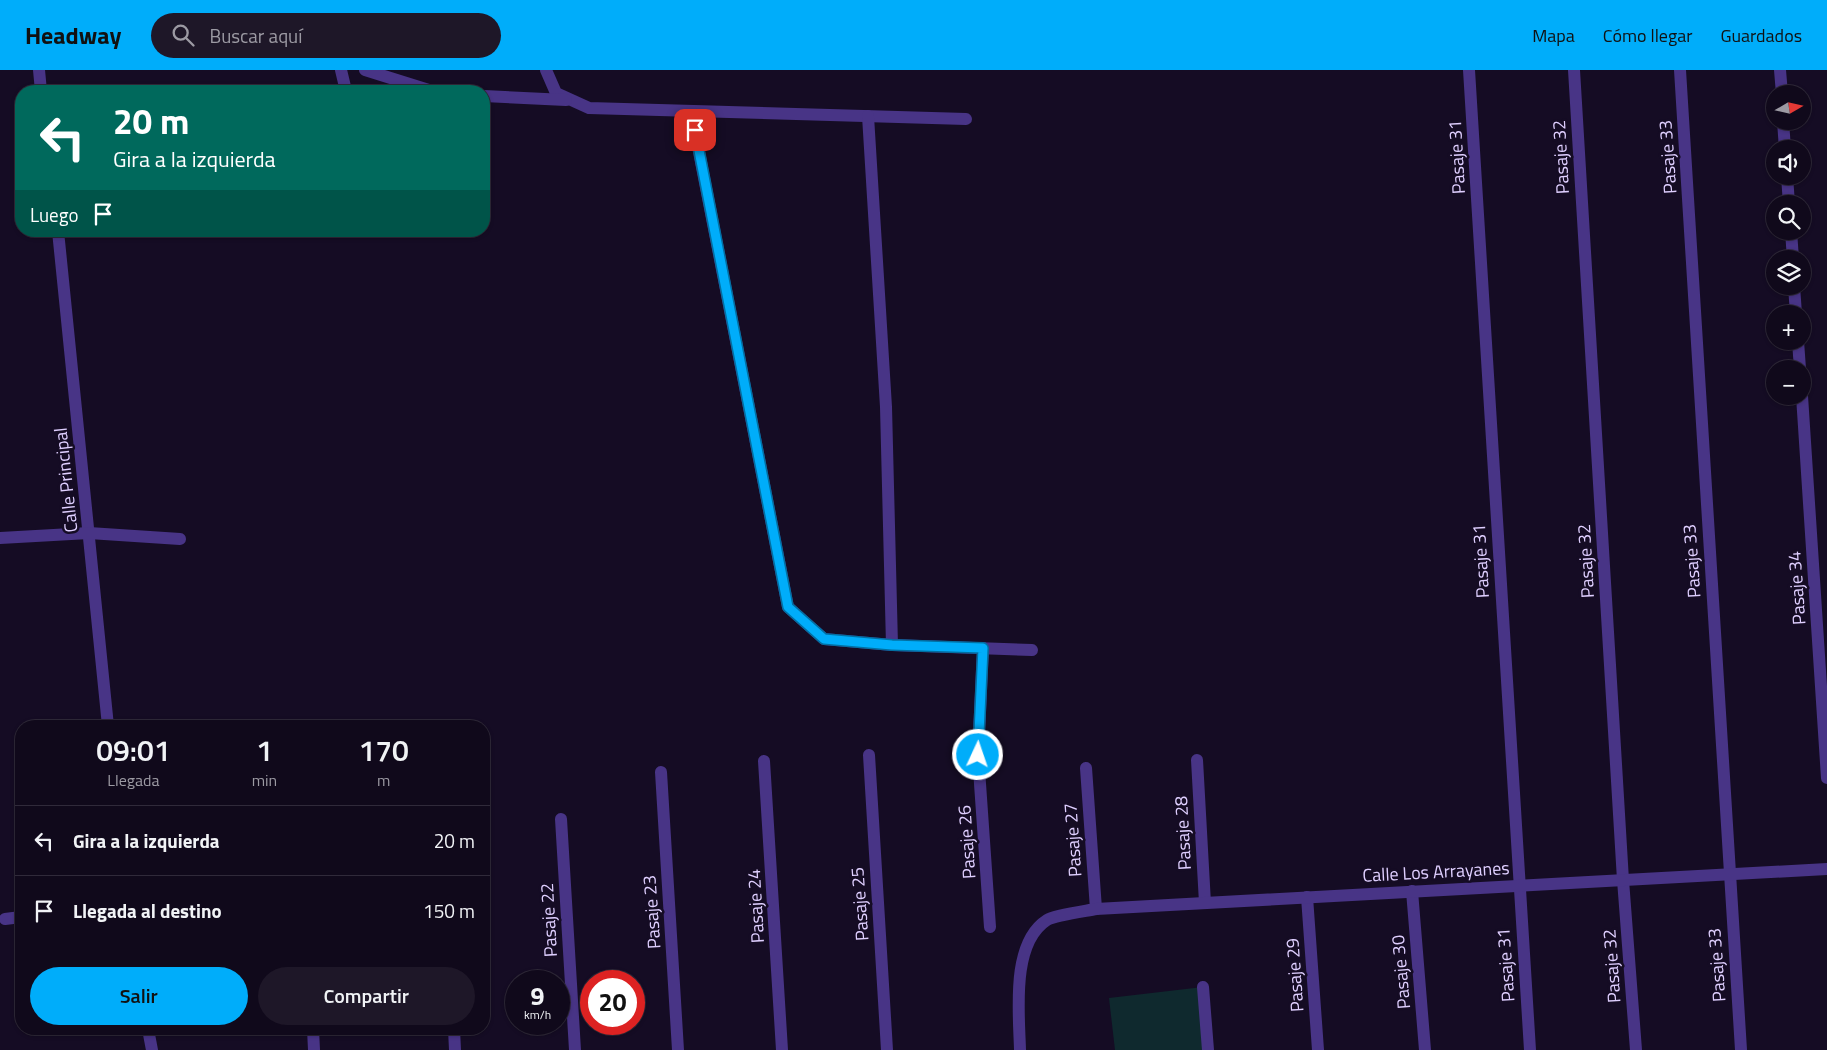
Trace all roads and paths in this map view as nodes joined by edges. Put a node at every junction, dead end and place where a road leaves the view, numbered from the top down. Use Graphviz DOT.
graph roads {
  1 [pos="39,70"];
  2 [pos="341,70"];
  3 [pos="365,70"];
  4 [pos="546,70"];
  5 [pos="1469,70"];
  6 [pos="1574,70"];
  7 [pos="1680,70"];
  8 [pos="1780,70"];
  9 [pos="40,85"];
  10 [pos="345,85"];
  11 [pos="413,85"];
  12 [pos="1781,85"];
  13 [pos="490,96"];
  14 [pos="572,101"];
  15 [pos="691,111"];
  16 [pos="868,116"];
  17 [pos="966,119"];
  18 [pos="59,237"];
  19 [pos="1803,405"];
  20 [pos="89,533"];
  21 [pos="0,538"];
  22 [pos="180,539"];
  23 [pos="892,645"];
  24 [pos="983,648"];
  25 [pos="1032,650"];
  26 [pos="107,720"];
  27 [pos="868,756"];
  28 [pos="764,760"];
  29 [pos="1197,760"];
  30 [pos="1086,768"];
  31 [pos="661,772"];
  32 [pos="1827,778"];
  33 [pos="561,819"];
  34 [pos="1827,869"];
  35 [pos="1729,874"];
  36 [pos="1623,880"];
  37 [pos="1518,886"];
  38 [pos="1412,892"];
  39 [pos="1307,897"];
  40 [pos="1205,903"];
  41 [pos="1096,909"];
  42 [pos="15,918"];
  43 [pos="5,919"];
  44 [pos="990,927"];
  45 [pos="1203,987"];
  46 [pos="149,1035"];
  47 [pos="313,1035"];
  48 [pos="454,1035"];
  49 [pos="152,1050"];
  50 [pos="314,1050"];
  51 [pos="455,1050"];
  52 [pos="575,1050"];
  53 [pos="678,1050"];
  54 [pos="782,1050"];
  55 [pos="887,1050"];
  56 [pos="1020,1050"];
  57 [pos="1208,1050"];
  58 [pos="1318,1050"];
  59 [pos="1425,1050"];
  60 [pos="1530,1050"];
  61 [pos="1636,1050"];
  62 [pos="1740,1050"];
  1 -- 9 [label="street"];
  2 -- 10 [label="street"];
  3 -- 11 [label="street"];
  4 -- 14 [label="street"];
  5 -- 37 [label="street, Pasaje 31"];
  6 -- 36 [label="street, Pasaje 32"];
  7 -- 35 [label="street, Pasaje 33"];
  8 -- 12 [label="street"];
  13 -- 14 [label="street"];
  14 -- 15 [label="street"];
  15 -- 16 [label="street"];
  15 -- 23 [label="street"];
  16 -- 17 [label="street"];
  16 -- 23 [label="street"];
  18 -- 20 [label="street, Calle Principal"];
  19 -- 32 [label="street, Pasaje 34"];
  20 -- 21 [label="street"];
  20 -- 22 [label="street"];
  20 -- 26 [label="street, Calle Principal"];
  23 -- 24 [label="street"];
  24 -- 25 [label="street"];
  24 -- 44 [label="street, Pasaje 26"];
  27 -- 55 [label="street, Pasaje 25"];
  28 -- 54 [label="street, Pasaje 24"];
  29 -- 40 [label="street, Pasaje 28"];
  30 -- 41 [label="street, Pasaje 27"];
  31 -- 53 [label="street, Pasaje 23"];
  33 -- 52 [label="street, Pasaje 22"];
  34 -- 35 [label="street, Calle Los Arrayanes"];
  35 -- 36 [label="street, Calle Los Arrayanes"];
  35 -- 62 [label="street, Pasaje 33"];
  36 -- 37 [label="street, Calle Los Arrayanes"];
  36 -- 61 [label="street, Pasaje 32"];
  37 -- 38 [label="street, Calle Los Arrayanes"];
  37 -- 60 [label="street, Pasaje 31"];
  38 -- 39 [label="street, Calle Los Arrayanes"];
  38 -- 59 [label="street, Pasaje 30"];
  39 -- 40 [label="street, Calle Los Arrayanes"];
  39 -- 58 [label="street, Pasaje 29"];
  40 -- 41 [label="street, Calle Los Arrayanes"];
  41 -- 56 [label="street, Calle Los Arrayanes"];
  42 -- 43 [label="street"];
  45 -- 57 [label="street"];
  46 -- 49 [label="street"];
  47 -- 50 [label="street"];
  48 -- 51 [label="street"];
}
